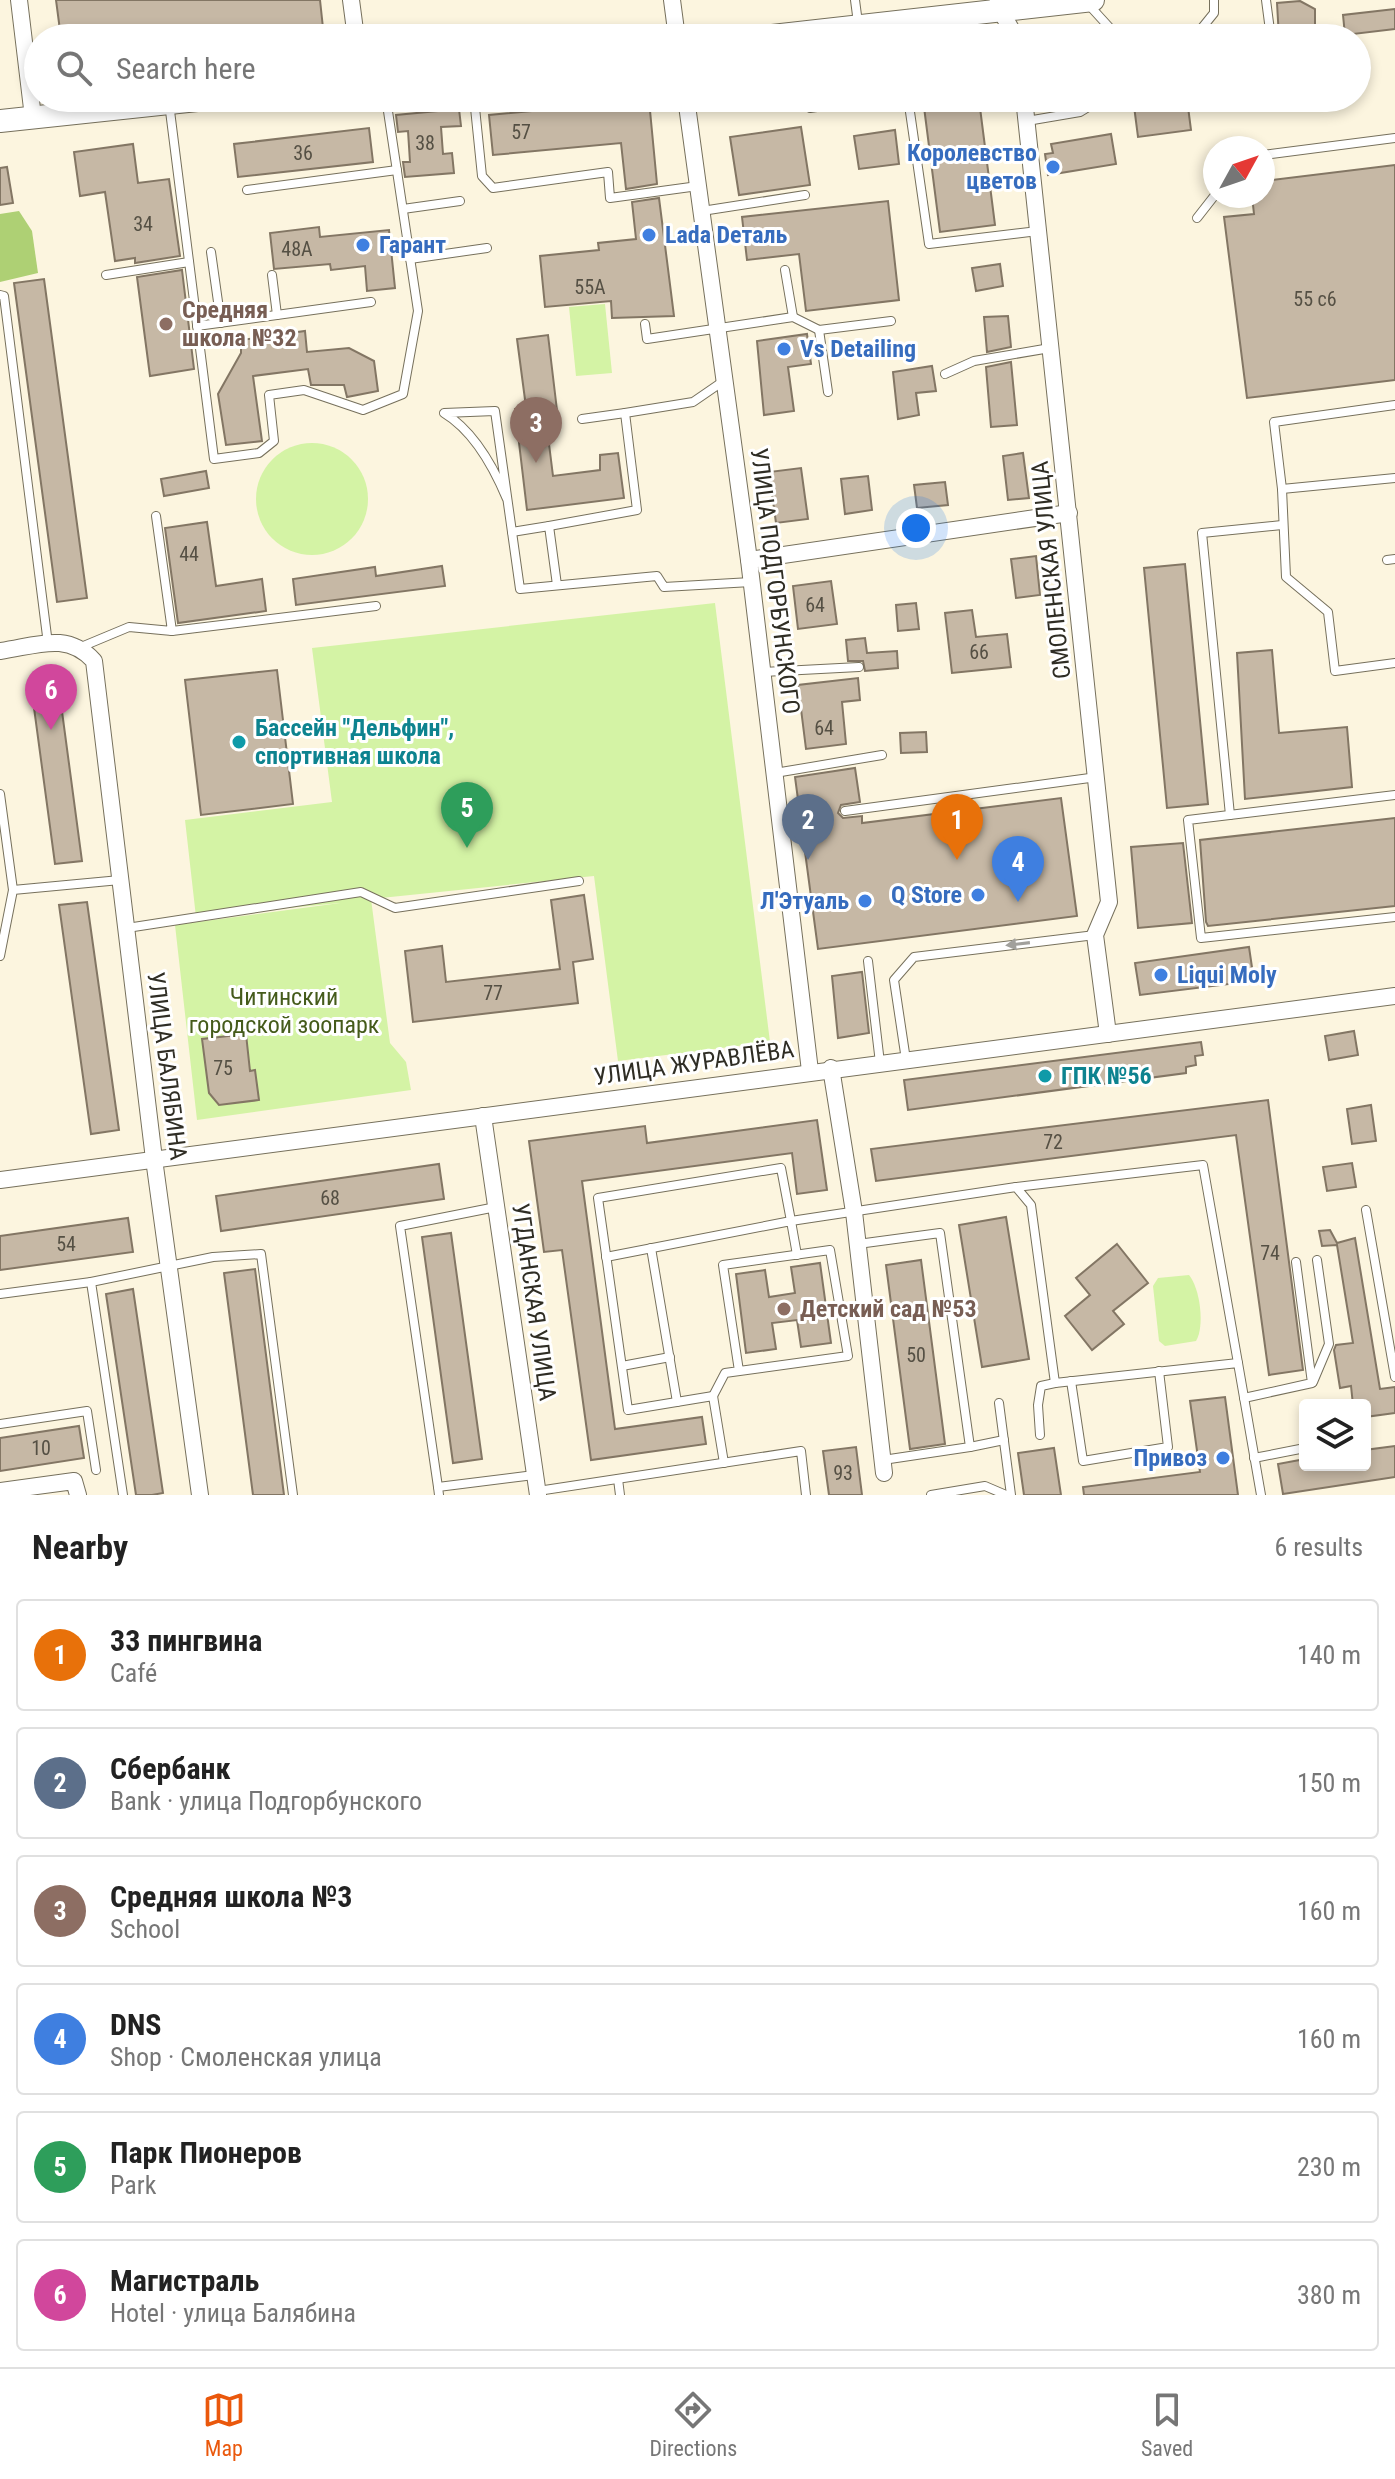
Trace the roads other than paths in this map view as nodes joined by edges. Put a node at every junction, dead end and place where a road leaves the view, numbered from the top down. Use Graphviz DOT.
graph roads {
  1 [pos="19,0"];
  2 [pos="351,0"];
  3 [pos="672,0"];
  4 [pos="855,0"];
  5 [pos="1093,0"];
  6 [pos="1214,0"];
  7 [pos="1266,0"];
  8 [pos="1085,1"];
  9 [pos="998,5"];
  10 [pos="354,24"];
  11 [pos="675,24"];
  12 [pos="859,24"];
  13 [pos="910,24"];
  14 [pos="1008,24"];
  15 [pos="1106,24"];
  16 [pos="1205,24"];
  17 [pos="1269,24"];
  18 [pos="24,42"];
  19 [pos="32,112"];
  20 [pos="78,112"];
  21 [pos="170,112"];
  22 [pos="388,112"];
  23 [pos="475,112"];
  24 [pos="688,112"];
  25 [pos="910,112"];
  26 [pos="1026,112"];
  27 [pos="1080,112"];
  28 [pos="33,117"];
  29 [pos="0,121"];
  30 [pos="1027,121"];
  31 [pos="1395,138"];
  32 [pos="1275,153"];
  33 [pos="397,170"];
  34 [pos="698,186"];
  35 [pos="247,190"];
  36 [pos="805,195"];
  37 [pos="460,201"];
  38 [pos="1205,208"];
  39 [pos="403,209"];
  40 [pos="701,211"];
  41 [pos="1197,218"];
  42 [pos="1039,230"];
  43 [pos="487,248"];
  44 [pos="211,252"];
  45 [pos="410,259"];
  46 [pos="189,262"];
  47 [pos="785,270"];
  48 [pos="106,275"];
  49 [pos="272,275"];
  50 [pos="0,295"];
  51 [pos="371,302"];
  52 [pos="277,315"];
  53 [pos="793,317"];
  54 [pos="891,321"];
  55 [pos="221,323"];
  56 [pos="645,324"];
  57 [pos="197,326"];
  58 [pos="717,328"];
  59 [pos="819,330"];
  60 [pos="1051,348"];
  61 [pos="945,374"];
  62 [pos="725,380"];
  63 [pos="828,392"];
  64 [pos="1395,405"];
  65 [pos="625,413"];
  66 [pos="582,419"];
  67 [pos="1395,478"];
  68 [pos="1282,489"];
  69 [pos="507,499"];
  70 [pos="1069,513"];
  71 [pos="156,516"];
  72 [pos="1282,525"];
  73 [pos="549,526"];
  74 [pos="512,532"];
  75 [pos="749,560"];
  76 [pos="752,582"];
  77 [pos="557,585"];
  78 [pos="376,606"];
  79 [pos="172,631"];
  80 [pos="48,644"];
  81 [pos="81,647"];
  82 [pos="0,651"];
  83 [pos="1395,663"];
  84 [pos="859,667"];
  85 [pos="763,672"];
  86 [pos="882,755"];
  87 [pos="775,773"];
  88 [pos="1097,777"];
  89 [pos="0,794"];
  90 [pos="1395,795"];
  91 [pos="845,811"];
  92 [pos="1230,815"];
  93 [pos="120,880"];
  94 [pos="579,881"];
  95 [pos="13,890"];
  96 [pos="1395,917"];
  97 [pos="126,928"];
  98 [pos="1095,935"];
  99 [pos="0,956"];
  100 [pos="868,961"];
  101 [pos="1395,996"];
  102 [pos="1108,1034"];
  103 [pos="906,1060"];
  104 [pos="880,1063"];
  105 [pos="831,1068"];
  106 [pos="810,1071"];
  107 [pos="483,1116"];
  108 [pos="154,1159"];
  109 [pos="0,1180"];
  110 [pos="1016,1187"];
  111 [pos="496,1207"];
  112 [pos="1366,1210"];
  113 [pos="854,1212"];
  114 [pos="791,1221"];
  115 [pos="858,1244"];
  116 [pos="651,1248"];
  117 [pos="797,1255"];
  118 [pos="606,1257"];
  119 [pos="1317,1260"];
  120 [pos="1296,1262"];
  121 [pos="169,1267"];
  122 [pos="91,1282"];
  123 [pos="0,1294"];
  124 [pos="670,1357"];
  125 [pos="1238,1363"];
  126 [pos="622,1366"];
  127 [pos="739,1371"];
  128 [pos="1159,1371"];
  129 [pos="1395,1377"];
  130 [pos="1071,1381"];
  131 [pos="1055,1383"];
  132 [pos="1312,1383"];
  133 [pos="713,1396"];
  134 [pos="1244,1398"];
  135 [pos="677,1402"];
  136 [pos="999,1403"];
  137 [pos="0,1424"];
  138 [pos="1040,1435"];
  139 [pos="1004,1440"];
  140 [pos="970,1447"];
  141 [pos="1299,1449"];
  142 [pos="1254,1458"];
  143 [pos="724,1463"];
  144 [pos="883,1467"];
  145 [pos="96,1470"];
  146 [pos="618,1479"];
  147 [pos="537,1487"];
  148 [pos="0,1491"];
  149 [pos="439,1491"];
  150 [pos="78,1495"];
  151 [pos="123,1495"];
  152 [pos="200,1495"];
  153 [pos="293,1495"];
  154 [pos="620,1495"];
  155 [pos="806,1495"];
  156 [pos="931,1495"];
  157 [pos="1008,1495"];
  158 [pos="1261,1495"];
  1 -- 18 [label="street"];
  2 -- 10 [label="street"];
  3 -- 11 [label="street"];
  4 -- 12 [label="lane"];
  5 -- 8 [label="main road"];
  6 -- 16 [label="lane"];
  7 -- 17 [label="lane"];
  8 -- 9 [label="main road"];
  8 -- 15 [label="lane"];
  9 -- 13 [label="main road"];
  9 -- 14 [label="street"];
  19 -- 28 [label="street"];
  20 -- 28 [label="main road"];
  21 -- 46 [label="lane"];
  22 -- 33 [label="lane"];
  23 -- 34 [label="lane"];
  24 -- 34 [label="street, УЛИЦА ПОДГОРБУНСКОГО"];
  25 -- 42 [label="lane"];
  26 -- 30 [label="street, СМОЛЕНСКАЯ УЛИЦА"];
  27 -- 30 [label="lane"];
  28 -- 29 [label="main road"];
  30 -- 42 [label="street, СМОЛЕНСКАЯ УЛИЦА"];
  31 -- 32 [label="lane"];
  33 -- 35 [label="lane"];
  33 -- 39 [label="lane"];
  34 -- 40 [label="street, УЛИЦА ПОДГОРБУНСКОГО"];
  36 -- 40 [label="lane"];
  37 -- 39 [label="lane"];
  38 -- 41 [label="lane"];
  39 -- 45 [label="lane"];
  40 -- 58 [label="street, УЛИЦА ПОДГОРБУНСКОГО"];
  42 -- 60 [label="street, СМОЛЕНСКАЯ УЛИЦА"];
  43 -- 45 [label="lane"];
  44 -- 55 [label="lane"];
  45 -- 57 [label="lane"];
  46 -- 48 [label="lane"];
  46 -- 57 [label="lane"];
  47 -- 53 [label="lane"];
  49 -- 52 [label="lane"];
  50 -- 80 [label="lane"];
  51 -- 52 [label="lane"];
  52 -- 55 [label="lane"];
  53 -- 58 [label="lane"];
  53 -- 59 [label="lane"];
  54 -- 59 [label="lane"];
  55 -- 57 [label="lane"];
  56 -- 58 [label="lane"];
  58 -- 62 [label="street, УЛИЦА ПОДГОРБУНСКОГО"];
  59 -- 63 [label="lane"];
  60 -- 61 [label="lane"];
  60 -- 70 [label="street, СМОЛЕНСКАЯ УЛИЦА"];
  62 -- 65 [label="lane"];
  62 -- 75 [label="street, УЛИЦА ПОДГОРБУНСКОГО"];
  64 -- 68 [label="lane"];
  65 -- 66 [label="lane"];
  65 -- 73 [label="lane"];
  67 -- 68 [label="lane"];
  68 -- 72 [label="lane"];
  69 -- 69 [label="lane"];
  69 -- 74 [label="lane"];
  70 -- 75 [label="street"];
  70 -- 88 [label="street, СМОЛЕНСКАЯ УЛИЦА"];
  71 -- 79 [label="lane"];
  72 -- 83 [label="lane"];
  72 -- 92 [label="lane"];
  73 -- 74 [label="lane"];
  73 -- 77 [label="lane"];
  74 -- 77 [label="lane"];
  75 -- 76 [label="street, УЛИЦА ПОДГОРБУНСКОГО"];
  76 -- 77 [label="lane"];
  76 -- 85 [label="street, УЛИЦА ПОДГОРБУНСКОГО"];
  78 -- 79 [label="lane"];
  79 -- 81 [label="lane"];
  80 -- 81 [label="street"];
  80 -- 82 [label="street"];
  81 -- 93 [label="street, УЛИЦА БАЛЯБИНА"];
  84 -- 85 [label="lane"];
  85 -- 87 [label="street, УЛИЦА ПОДГОРБУНСКОГО"];
  86 -- 87 [label="lane"];
  87 -- 106 [label="street, УЛИЦА ПОДГОРБУНСКОГО"];
  88 -- 91 [label="lane"];
  88 -- 98 [label="street, СМОЛЕНСКАЯ УЛИЦА"];
  89 -- 95 [label="lane"];
  90 -- 92 [label="lane"];
  92 -- 96 [label="lane"];
  93 -- 95 [label="lane"];
  93 -- 97 [label="street, УЛИЦА БАЛЯБИНА"];
  94 -- 97 [label="lane"];
  95 -- 99 [label="lane"];
  97 -- 108 [label="street, УЛИЦА БАЛЯБИНА"];
  98 -- 102 [label="street, СМОЛЕНСКАЯ УЛИЦА"];
  98 -- 103 [label="lane, one-way"];
  100 -- 104 [label="lane"];
  101 -- 102 [label="street, УЛИЦА ЖУРАВЛЁВА"];
  102 -- 103 [label="street, УЛИЦА ЖУРАВЛЁВА"];
  103 -- 104 [label="street, УЛИЦА ЖУРАВЛЁВА"];
  104 -- 105 [label="street, УЛИЦА ЖУРАВЛЁВА"];
  105 -- 106 [label="street, УЛИЦА ЖУРАВЛЁВА"];
  105 -- 113 [label="street"];
  106 -- 107 [label="street, УЛИЦА ЖУРАВЛЁВА"];
  107 -- 108 [label="street, УЛИЦА ЖУРАВЛЁВА"];
  107 -- 111 [label="street, УГДАНСКАЯ УЛИЦА"];
  108 -- 109 [label="street, УЛИЦА ЖУРАВЛЁВА"];
  108 -- 121 [label="street, УЛИЦА БАЛЯБИНА"];
  110 -- 113 [label="lane"];
  110 -- 125 [label="lane"];
  110 -- 131 [label="lane"];
  111 -- 147 [label="street, УГДАНСКАЯ УЛИЦА"];
  111 -- 149 [label="lane"];
  112 -- 129 [label="lane"];
  113 -- 114 [label="lane"];
  113 -- 115 [label="street"];
  114 -- 116 [label="lane"];
  114 -- 117 [label="lane"];
  114 -- 118 [label="lane"];
  115 -- 140 [label="lane"];
  115 -- 144 [label="street"];
  116 -- 118 [label="lane"];
  116 -- 124 [label="lane"];
  117 -- 127 [label="lane"];
  117 -- 127 [label="lane"];
  118 -- 126 [label="lane"];
  119 -- 132 [label="lane"];
  120 -- 132 [label="lane"];
  121 -- 122 [label="lane"];
  121 -- 152 [label="street, УЛИЦА БАЛЯБИНА"];
  121 -- 153 [label="lane"];
  122 -- 123 [label="lane"];
  122 -- 151 [label="lane"];
  124 -- 126 [label="lane"];
  124 -- 135 [label="lane"];
  125 -- 128 [label="lane"];
  125 -- 134 [label="lane"];
  126 -- 135 [label="lane"];
  127 -- 133 [label="lane"];
  128 -- 130 [label="lane"];
  128 -- 130 [label="lane"];
  130 -- 131 [label="lane"];
  131 -- 138 [label="lane"];
  132 -- 134 [label="lane"];
  133 -- 135 [label="lane"];
  133 -- 143 [label="lane"];
  134 -- 142 [label="lane"];
  136 -- 139 [label="lane"];
  137 -- 145 [label="lane"];
  139 -- 140 [label="lane"];
  139 -- 157 [label="lane"];
  140 -- 144 [label="lane"];
  141 -- 142 [label="lane"];
  142 -- 158 [label="lane"];
  143 -- 146 [label="lane"];
  143 -- 155 [label="lane"];
  146 -- 147 [label="lane"];
  146 -- 154 [label="lane"];
  147 -- 149 [label="lane"];
  148 -- 150 [label="street"];
  156 -- 157 [label="lane"];
}
